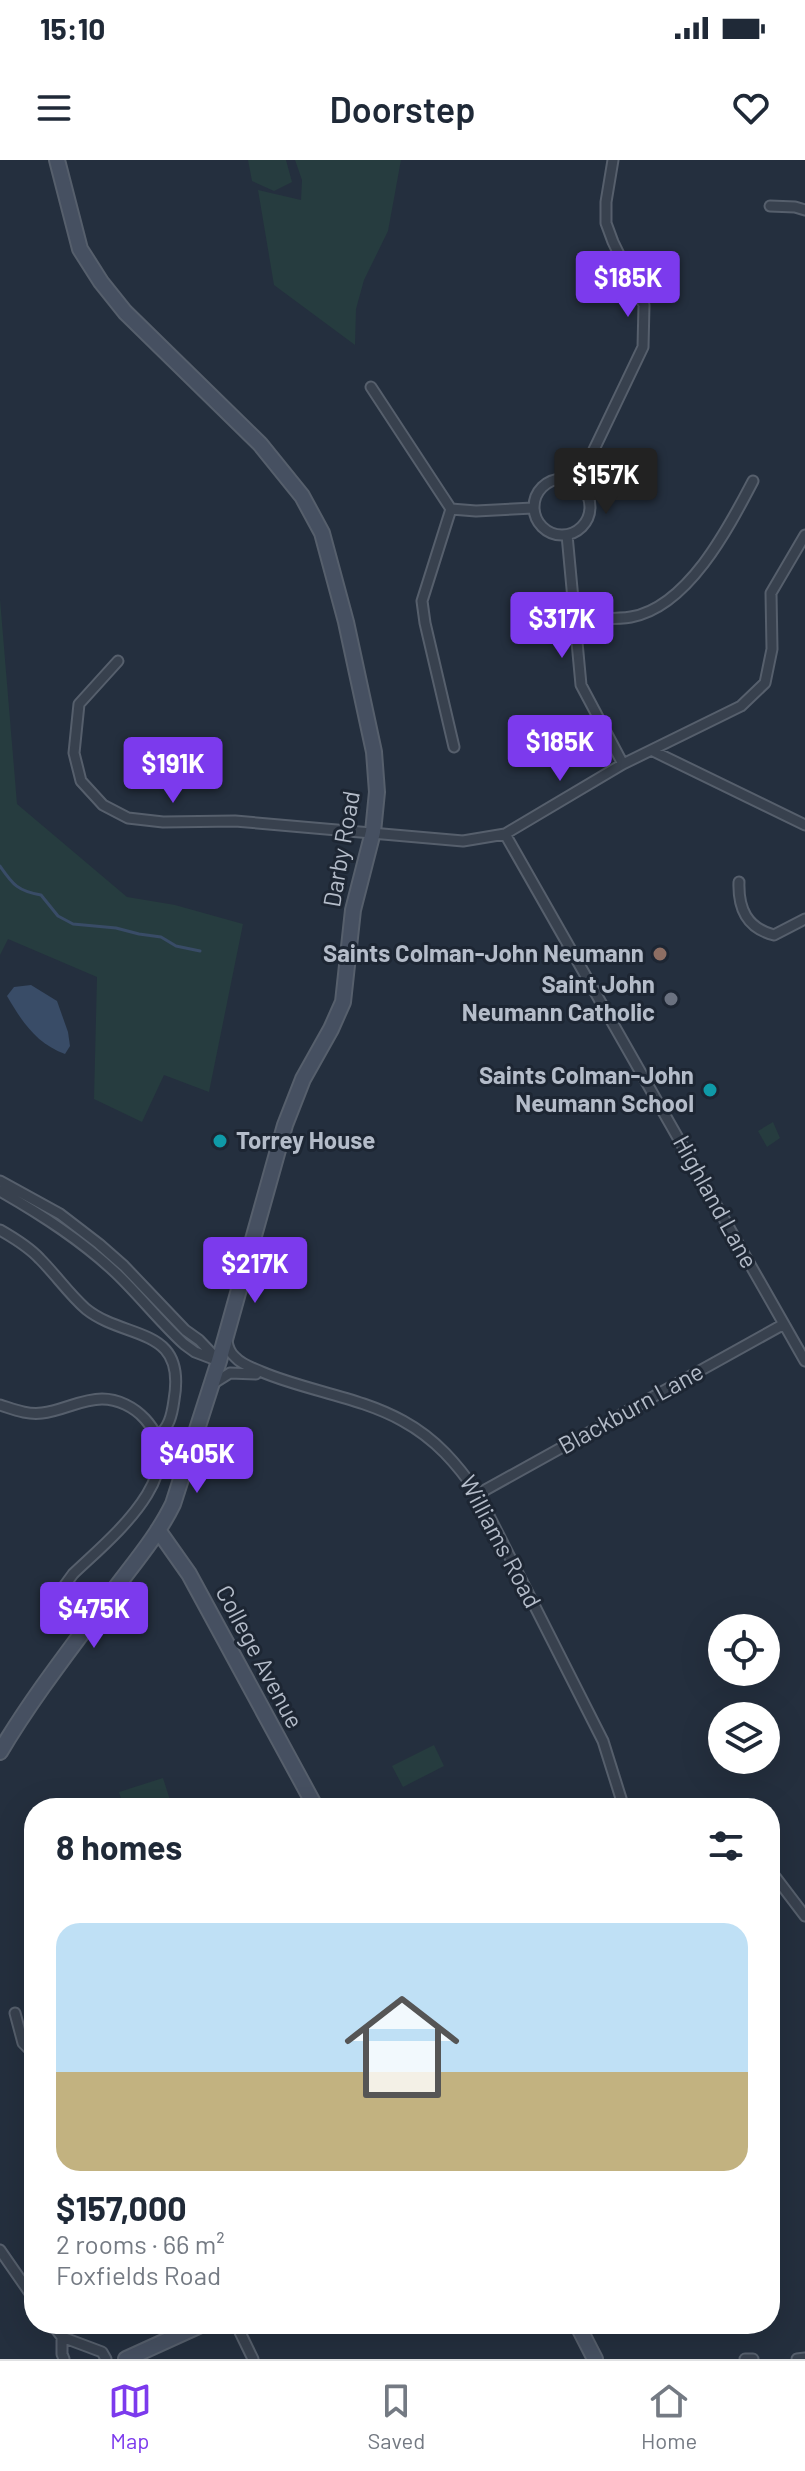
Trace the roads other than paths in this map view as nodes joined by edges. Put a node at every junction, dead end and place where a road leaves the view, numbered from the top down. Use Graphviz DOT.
graph roads {
  1 [pos="57,160"];
  2 [pos="613,160"];
  3 [pos="770,206"];
  4 [pos="805,210"];
  5 [pos="371,387"];
  6 [pos="753,481"];
  7 [pos="578,483"];
  8 [pos="533,508"];
  9 [pos="451,509"];
  10 [pos="567,535"];
  11 [pos="805,535"];
  12 [pos="575,618"];
  13 [pos="118,661"];
  14 [pos="454,747"];
  15 [pos="653,751"];
  16 [pos="623,764"];
  17 [pos="805,825"];
  18 [pos="373,832"];
  19 [pos="505,834"];
  20 [pos="739,882"];
  21 [pos="805,919"];
  22 [pos="0,1181"];
  23 [pos="0,1191"];
  24 [pos="60,1221"];
  25 [pos="0,1230"];
  26 [pos="784,1324"];
  27 [pos="226,1335"];
  28 [pos="219,1361"];
  29 [pos="805,1361"];
  30 [pos="275,1378"];
  31 [pos="211,1387"];
  32 [pos="0,1405"];
  33 [pos="156,1437"];
  34 [pos="478,1494"];
  35 [pos="158,1530"];
  36 [pos="60,1600"];
  37 [pos="0,1752"];
  38 [pos="311,1798"];
  39 [pos="621,1798"];
  40 [pos="780,1883"];
  41 [pos="805,1916"];
  42 [pos="15,2013"];
  43 [pos="24,2044"];
  44 [pos="0,2250"];
  45 [pos="24,2285"];
  46 [pos="60,2334"];
  47 [pos="181,2334"];
  48 [pos="241,2334"];
  49 [pos="582,2334"];
  50 [pos="62,2337"];
  51 [pos="805,2358"];
  52 [pos="64,2359"];
  53 [pos="106,2359"];
  54 [pos="126,2359"];
  55 [pos="253,2359"];
  56 [pos="595,2359"];
  57 [pos="745,2359"];
  58 [pos="753,2359"];
  59 [pos="797,2359"];
  1 -- 18 [label="main road, Darby Road"];
  2 -- 7 [label="street"];
  3 -- 4 [label="street"];
  5 -- 9 [label="street"];
  6 -- 12 [label="street"];
  7 -- 8 [label="street"];
  7 -- 10 [label="street"];
  8 -- 9 [label="street"];
  8 -- 10 [label="street"];
  9 -- 14 [label="street"];
  10 -- 12 [label="street"];
  11 -- 15 [label="street"];
  12 -- 16 [label="street"];
  13 -- 18 [label="street"];
  15 -- 16 [label="street"];
  15 -- 17 [label="street"];
  16 -- 19 [label="street"];
  18 -- 19 [label="street"];
  18 -- 27 [label="main road, Darby Road"];
  19 -- 26 [label="street, Highland Lane"];
  20 -- 21 [label="street"];
  22 -- 24 [label="street"];
  23 -- 24 [label="street"];
  24 -- 28 [label="street"];
  25 -- 33 [label="street"];
  26 -- 29 [label="street, Highland Lane"];
  26 -- 34 [label="street, Blackburn Lane"];
  27 -- 28 [label="main road, Darby Road"];
  27 -- 30 [label="street, Williams Road"];
  28 -- 31 [label="main road, Darby Road"];
  30 -- 31 [label="street, Williams Road"];
  30 -- 34 [label="street, Williams Road"];
  31 -- 35 [label="main road, Darby Road"];
  32 -- 33 [label="street"];
  33 -- 36 [label="street"];
  34 -- 39 [label="street, Williams Road"];
  35 -- 37 [label="main road, Darby Road"];
  35 -- 38 [label="main road, College Avenue"];
  40 -- 41 [label="street"];
  42 -- 43 [label="street"];
  44 -- 45 [label="street"];
  46 -- 50 [label="street"];
  47 -- 54 [label="main road"];
  48 -- 55 [label="street"];
  49 -- 56 [label="main road"];
  50 -- 52 [label="street"];
  50 -- 53 [label="street"];
  51 -- 59 [label="street"];
  57 -- 58 [label="street"];
}
